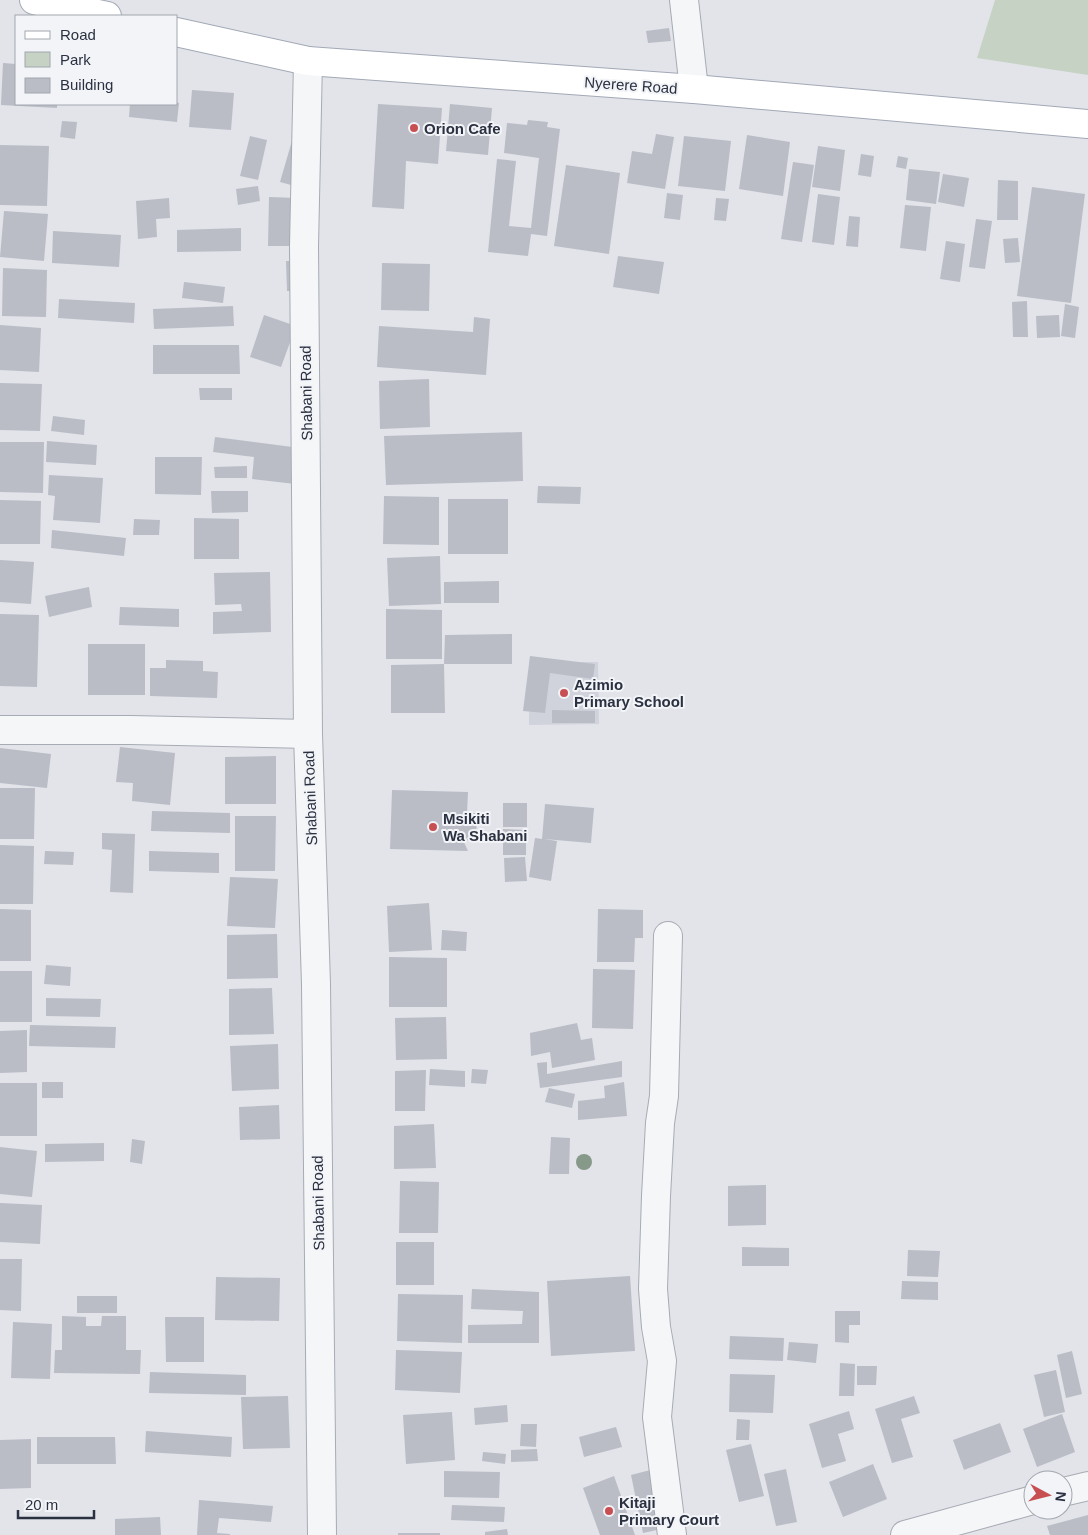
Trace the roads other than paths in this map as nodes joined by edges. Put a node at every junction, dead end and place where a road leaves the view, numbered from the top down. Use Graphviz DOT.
graph roads {
  1 [pos="34,0"];
  2 [pos="684,0"];
  3 [pos="102,15"];
  4 [pos="178,32"];
  5 [pos="308,61"];
  6 [pos="694,89"];
  7 [pos="1088,124"];
  8 [pos="0,730"];
  9 [pos="308,734"];
  10 [pos="668,936"];
  11 [pos="1088,1486"];
  12 [pos="1073,1490"];
  13 [pos="1023,1505"];
  14 [pos="982,1525"];
  15 [pos="322,1535"];
  16 [pos="672,1535"];
  17 [pos="905,1535"];
  1 -- 3 [label="main road"];
  2 -- 6 [label="street"];
  4 -- 5 [label="main road, Nyerere Road"];
  5 -- 6 [label="main road, Nyerere Road"];
  5 -- 9 [label="street, Shabani Road"];
  6 -- 7 [label="main road, Nyerere Road"];
  8 -- 9 [label="street"];
  9 -- 15 [label="street, Shabani Road"];
  10 -- 16 [label="street"];
  11 -- 12 [label="street"];
  13 -- 14 [label="street"];
  14 -- 17 [label="street"];
}
